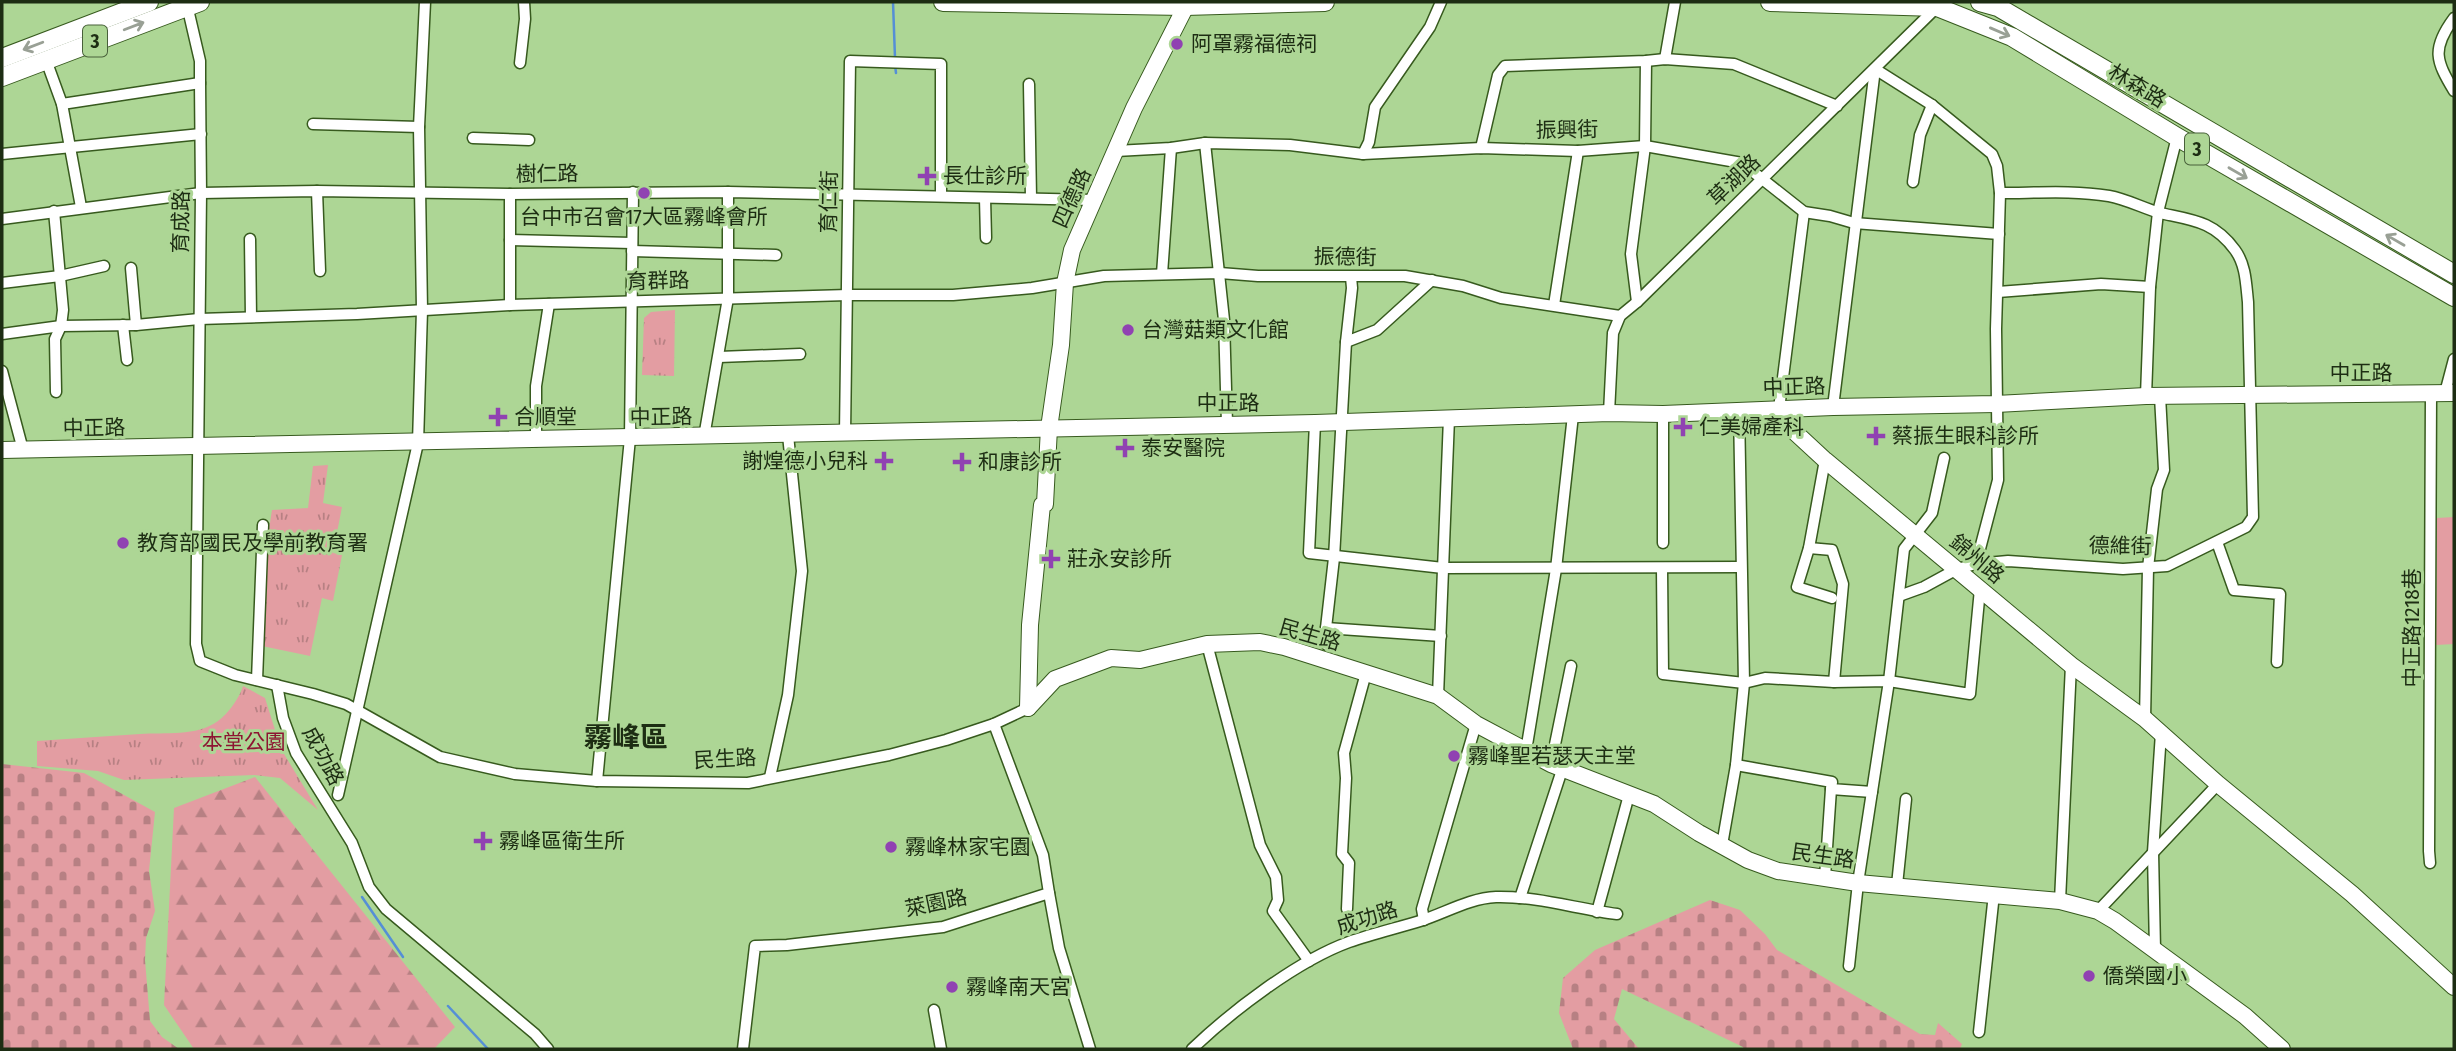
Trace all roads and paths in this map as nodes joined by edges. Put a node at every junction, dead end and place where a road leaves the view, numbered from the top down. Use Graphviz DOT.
graph roads {
  1 [pos="149,2"];
  2 [pos="425,2"];
  3 [pos="524,2"];
  4 [pos="943,2"];
  5 [pos="1325,2"];
  6 [pos="1441,2"];
  7 [pos="1675,2"];
  8 [pos="1770,2"];
  9 [pos="1980,2"];
  10 [pos="190,3"];
  11 [pos="1187,4"];
  12 [pos="1940,4"];
  13 [pos="2454,18"];
  14 [pos="2,58"];
  15 [pos="1665,59"];
  16 [pos="46,60"];
  17 [pos="1646,61"];
  18 [pos="520,63"];
  19 [pos="1875,69"];
  20 [pos="2,76"];
  21 [pos="200,83"];
  22 [pos="1029,84"];
  23 [pos="2454,91"];
  24 [pos="62,103"];
  25 [pos="1932,105"];
  26 [pos="1837,106"];
  27 [pos="313,124"];
  28 [pos="419,127"];
  29 [pos="201,134"];
  30 [pos="2177,137"];
  31 [pos="474,138"];
  32 [pos="529,140"];
  33 [pos="1205,143"];
  34 [pos="69,146"];
  35 [pos="1646,146"];
  36 [pos="1171,148"];
  37 [pos="1481,148"];
  38 [pos="1116,151"];
  39 [pos="1578,151"];
  40 [pos="2,154"];
  41 [pos="1363,154"];
  42 [pos="1763,179"];
  43 [pos="1913,182"];
  44 [pos="317,191"];
  45 [pos="420,192"];
  46 [pos="633,192"];
  47 [pos="728,192"];
  48 [pos="201,193"];
  49 [pos="510,194"];
  50 [pos="2000,194"];
  51 [pos="848,195"];
  52 [pos="942,196"];
  53 [pos="985,198"];
  54 [pos="1031,198"];
  55 [pos="1094,200"];
  56 [pos="81,208"];
  57 [pos="54,211"];
  58 [pos="1804,212"];
  59 [pos="2158,212"];
  60 [pos="2,219"];
  61 [pos="1854,223"];
  62 [pos="1999,234"];
  63 [pos="985,238"];
  64 [pos="250,239"];
  65 [pos="510,240"];
  66 [pos="632,247"];
  67 [pos="729,253"];
  68 [pos="776,255"];
  69 [pos="104,265"];
  70 [pos="131,268"];
  71 [pos="320,271"];
  72 [pos="1220,273"];
  73 [pos="1163,274"];
  74 [pos="2454,274"];
  75 [pos="60,276"];
  76 [pos="1351,277"];
  77 [pos="1432,280"];
  78 [pos="2,283"];
  79 [pos="1066,284"];
  80 [pos="2150,287"];
  81 [pos="1998,292"];
  82 [pos="848,295"];
  83 [pos="2454,297"];
  84 [pos="728,298"];
  85 [pos="631,300"];
  86 [pos="1637,302"];
  87 [pos="549,304"];
  88 [pos="510,305"];
  89 [pos="1554,305"];
  90 [pos="422,310"];
  91 [pos="1620,316"];
  92 [pos="251,317"];
  93 [pos="199,319"];
  94 [pos="123,325"];
  95 [pos="136,325"];
  96 [pos="61,327"];
  97 [pos="2,334"];
  98 [pos="1346,342"];
  99 [pos="800,354"];
  100 [pos="719,357"];
  101 [pos="2454,359"];
  102 [pos="127,360"];
  103 [pos="2,371"];
  104 [pos="55,392"];
  105 [pos="2444,393"];
  106 [pos="2250,395"];
  107 [pos="2153,396"];
  108 [pos="1996,404"];
  109 [pos="1833,407"];
  110 [pos="1775,410"];
  111 [pos="1739,411"];
  112 [pos="1609,413"];
  113 [pos="1663,414"];
  114 [pos="1573,415"];
  115 [pos="1449,418"];
  116 [pos="1342,421"];
  117 [pos="1315,423"];
  118 [pos="1227,424"];
  119 [pos="1049,428"];
  120 [pos="788,435"];
  121 [pos="845,435"];
  122 [pos="704,436"];
  123 [pos="630,438"];
  124 [pos="536,441"];
  125 [pos="418,443"];
  126 [pos="198,447"];
  127 [pos="2,450"];
  128 [pos="23,450"];
  129 [pos="1944,458"];
  130 [pos="1825,460"];
  131 [pos="263,525"];
  132 [pos="1915,535"];
  133 [pos="2217,542"];
  134 [pos="1663,543"];
  135 [pos="1810,548"];
  136 [pos="1334,558"];
  137 [pos="1976,564"];
  138 [pos="1741,567"];
  139 [pos="1443,568"];
  140 [pos="2148,568"];
  141 [pos="1556,569"];
  142 [pos="1662,569"];
  143 [pos="1957,569"];
  144 [pos="1980,589"];
  145 [pos="1899,596"];
  146 [pos="1832,598"];
  147 [pos="1326,628"];
  148 [pos="1441,636"];
  149 [pos="1207,644"];
  150 [pos="1327,645"];
  151 [pos="2277,662"];
  152 [pos="2070,665"];
  153 [pos="1571,666"];
  154 [pos="1366,673"];
  155 [pos="257,680"];
  156 [pos="1889,681"];
  157 [pos="1834,682"];
  158 [pos="1744,683"];
  159 [pos="276,685"];
  160 [pos="1438,696"];
  161 [pos="1028,708"];
  162 [pos="356,710"];
  163 [pos="2145,719"];
  164 [pos="995,724"];
  165 [pos="1476,724"];
  166 [pos="2161,733"];
  167 [pos="1526,751"];
  168 [pos="1736,765"];
  169 [pos="1557,767"];
  170 [pos="770,777"];
  171 [pos="597,781"];
  172 [pos="2217,784"];
  173 [pos="1831,789"];
  174 [pos="1872,792"];
  175 [pos="338,795"];
  176 [pos="1629,795"];
  177 [pos="1906,799"];
  178 [pos="1722,845"];
  179 [pos="2152,852"];
  180 [pos="2430,863"];
  181 [pos="1825,877"];
  182 [pos="1858,883"];
  183 [pos="1897,885"];
  184 [pos="1049,893"];
  185 [pos="1994,894"];
  186 [pos="1520,898"];
  187 [pos="2060,901"];
  188 [pos="1347,909"];
  189 [pos="2098,911"];
  190 [pos="1597,912"];
  191 [pos="1617,914"];
  192 [pos="1424,920"];
  193 [pos="2155,950"];
  194 [pos="1309,961"];
  195 [pos="1849,966"];
  196 [pos="2454,987"];
  197 [pos="934,1010"];
  198 [pos="1979,1032"];
  199 [pos="548,1049"];
  200 [pos="743,1049"];
  201 [pos="941,1049"];
  202 [pos="1090,1049"];
  203 [pos="1192,1049"];
  204 [pos="2282,1049"];
  1 -- 14 [label="main road, 3, one-way"];
  2 -- 28 [label="street"];
  3 -- 18 [label="street"];
  4 -- 11 [label="main road"];
  5 -- 11 [label="main road"];
  6 -- 41 [label="street"];
  7 -- 15 [label="street"];
  8 -- 12 [label="main road, 林森路 / 3"];
  74 -- 9 [label="main road, 林森路 / 3, one-way"];
  16 -- 10 [label="main road, 3, one-way"];
  10 -- 21 [label="street, 育成路"];
  11 -- 38 [label="street, 四德路"];
  12 -- 19 [label="street, 草湖路"];
  12 -- 30 [label="main road, 林森路 / 3, one-way"];
  13 -- 23 [label="street"];
  15 -- 17 [label="street"];
  15 -- 26 [label="street"];
  16 -- 20 [label="main road, 3"];
  16 -- 24 [label="street"];
  17 -- 35 [label="street"];
  17 -- 37 [label="street"];
  19 -- 25 [label="street"];
  19 -- 26 [label="street, 草湖路"];
  19 -- 61 [label="street"];
  21 -- 24 [label="street"];
  21 -- 29 [label="street, 育成路"];
  22 -- 54 [label="street"];
  24 -- 34 [label="street"];
  25 -- 43 [label="street"];
  25 -- 50 [label="street"];
  26 -- 42 [label="street, 草湖路"];
  27 -- 28 [label="street"];
  28 -- 45 [label="street"];
  29 -- 34 [label="street"];
  29 -- 48 [label="street, 育成路"];
  30 -- 59 [label="street"];
  30 -- 83 [label="main road, 林森路 / 3, one-way"];
  31 -- 32 [label="street"];
  33 -- 36 [label="street, 振興街"];
  33 -- 41 [label="street, 振興街"];
  33 -- 72 [label="street"];
  34 -- 40 [label="street"];
  34 -- 56 [label="street"];
  35 -- 39 [label="street, 振興街"];
  35 -- 42 [label="street, 振興街"];
  35 -- 86 [label="street"];
  36 -- 38 [label="street, 振興街"];
  36 -- 73 [label="street"];
  37 -- 39 [label="street, 振興街"];
  37 -- 41 [label="street, 振興街"];
  38 -- 55 [label="street, 四德路"];
  39 -- 89 [label="street"];
  42 -- 58 [label="street, 振興街"];
  42 -- 86 [label="street, 草湖路"];
  44 -- 45 [label="street, 樹仁路"];
  44 -- 48 [label="street, 樹仁路"];
  44 -- 71 [label="street"];
  45 -- 49 [label="street, 樹仁路"];
  45 -- 90 [label="street"];
  46 -- 47 [label="street, 樹仁路"];
  46 -- 49 [label="street, 樹仁路"];
  46 -- 66 [label="street"];
  47 -- 51 [label="street, 樹仁路"];
  47 -- 67 [label="street"];
  48 -- 56 [label="street, 樹仁路"];
  48 -- 93 [label="street, 育成路"];
  49 -- 65 [label="street"];
  50 -- 59 [label="street"];
  50 -- 62 [label="street"];
  51 -- 52 [label="street, 樹仁路"];
  51 -- 52 [label="street, 育仁街"];
  51 -- 82 [label="street, 育仁街"];
  52 -- 53 [label="street, 樹仁路"];
  53 -- 54 [label="street, 樹仁路"];
  53 -- 63 [label="street"];
  54 -- 55 [label="street, 樹仁路"];
  55 -- 79 [label="street, 四德路"];
  56 -- 57 [label="street, 樹仁路"];
  57 -- 60 [label="street, 樹仁路"];
  57 -- 75 [label="street"];
  58 -- 61 [label="street, 振興街"];
  58 -- 110 [label="street"];
  59 -- 80 [label="street"];
  59 -- 106 [label="street"];
  61 -- 62 [label="street, 振興街"];
  61 -- 109 [label="street"];
  62 -- 81 [label="street"];
  64 -- 92 [label="street"];
  65 -- 66 [label="street"];
  65 -- 88 [label="street"];
  66 -- 67 [label="street"];
  66 -- 85 [label="street"];
  67 -- 68 [label="street"];
  67 -- 84 [label="street"];
  69 -- 75 [label="street"];
  70 -- 95 [label="street"];
  72 -- 73 [label="street, 振德街"];
  72 -- 76 [label="street, 振德街"];
  72 -- 118 [label="street"];
  73 -- 79 [label="street, 振德街"];
  75 -- 78 [label="street"];
  75 -- 96 [label="street"];
  76 -- 77 [label="street, 振德街"];
  76 -- 98 [label="street"];
  77 -- 89 [label="street, 振德街"];
  77 -- 98 [label="street"];
  79 -- 82 [label="street, 育群路"];
  79 -- 119 [label="street, 四德路"];
  80 -- 81 [label="street"];
  80 -- 107 [label="street"];
  81 -- 108 [label="street"];
  82 -- 84 [label="street, 育群路"];
  82 -- 121 [label="street, 育仁街"];
  84 -- 85 [label="street, 育群路"];
  84 -- 100 [label="street"];
  85 -- 87 [label="street, 育群路"];
  85 -- 123 [label="street"];
  86 -- 91 [label="street, 草湖路"];
  87 -- 88 [label="street, 育群路"];
  87 -- 124 [label="street"];
  88 -- 90 [label="street, 育群路"];
  89 -- 91 [label="street, 振德街"];
  90 -- 92 [label="street, 育群路"];
  90 -- 125 [label="street"];
  91 -- 112 [label="street"];
  92 -- 93 [label="street, 育群路"];
  93 -- 95 [label="street, 育群路"];
  93 -- 126 [label="street, 育成路"];
  94 -- 95 [label="street, 育群路"];
  94 -- 96 [label="street, 育群路"];
  94 -- 102 [label="street"];
  96 -- 97 [label="street, 育群路"];
  96 -- 104 [label="street"];
  98 -- 116 [label="street"];
  99 -- 100 [label="street"];
  100 -- 122 [label="street"];
  101 -- 105 [label="street, 中正路1218巷"];
  103 -- 128 [label="street"];
  105 -- 106 [label="street, 中正路"];
  105 -- 180 [label="street, 中正路1218巷"];
  106 -- 107 [label="street, 中正路"];
  106 -- 133 [label="street, 德維街"];
  107 -- 108 [label="street, 中正路"];
  107 -- 140 [label="street"];
  108 -- 109 [label="street, 中正路"];
  108 -- 137 [label="street"];
  109 -- 110 [label="street, 中正路"];
  110 -- 111 [label="street, 中正路"];
  110 -- 130 [label="street, 錦州路"];
  111 -- 113 [label="street, 中正路"];
  111 -- 138 [label="street"];
  112 -- 113 [label="street, 中正路"];
  112 -- 114 [label="street, 中正路"];
  113 -- 134 [label="street"];
  114 -- 115 [label="street, 中正路"];
  114 -- 141 [label="street"];
  115 -- 116 [label="street, 中正路"];
  115 -- 139 [label="street"];
  116 -- 117 [label="street, 中正路"];
  116 -- 136 [label="street"];
  117 -- 118 [label="street, 中正路"];
  117 -- 136 [label="street"];
  118 -- 119 [label="street, 中正路"];
  119 -- 121 [label="street, 中正路"];
  119 -- 161 [label="street"];
  120 -- 121 [label="street, 中正路"];
  120 -- 122 [label="street, 中正路"];
  120 -- 170 [label="street"];
  122 -- 123 [label="street, 中正路"];
  123 -- 124 [label="street, 中正路"];
  123 -- 171 [label="street"];
  124 -- 125 [label="street, 中正路"];
  125 -- 126 [label="street, 中正路"];
  125 -- 162 [label="street"];
  126 -- 128 [label="street, 中正路"];
  126 -- 155 [label="street"];
  127 -- 128 [label="street, 中正路"];
  129 -- 132 [label="street"];
  130 -- 132 [label="street, 錦州路"];
  130 -- 135 [label="street"];
  131 -- 155 [label="street"];
  132 -- 143 [label="street, 錦州路"];
  132 -- 145 [label="street"];
  133 -- 140 [label="street, 德維街"];
  133 -- 151 [label="street"];
  135 -- 146 [label="street"];
  135 -- 157 [label="street"];
  136 -- 139 [label="street"];
  136 -- 147 [label="street"];
  137 -- 140 [label="street, 德維街"];
  137 -- 143 [label="street, 德維街"];
  138 -- 142 [label="street"];
  138 -- 158 [label="street"];
  139 -- 141 [label="street"];
  139 -- 148 [label="street"];
  140 -- 163 [label="street"];
  141 -- 142 [label="street"];
  141 -- 167 [label="street"];
  142 -- 158 [label="street"];
  143 -- 144 [label="street, 錦州路"];
  143 -- 145 [label="street, 德維街"];
  144 -- 152 [label="street, 錦州路"];
  144 -- 156 [label="street"];
  145 -- 156 [label="street"];
  147 -- 148 [label="street"];
  147 -- 150 [label="street"];
  148 -- 160 [label="street"];
  149 -- 154 [label="street, 民生路"];
  149 -- 161 [label="street, 民生路"];
  149 -- 194 [label="street"];
  152 -- 163 [label="street, 錦州路"];
  152 -- 187 [label="street"];
  153 -- 169 [label="street"];
  154 -- 160 [label="street, 民生路"];
  154 -- 188 [label="street"];
  155 -- 159 [label="street"];
  156 -- 157 [label="street"];
  156 -- 174 [label="street"];
  157 -- 158 [label="street"];
  158 -- 168 [label="street"];
  159 -- 162 [label="street, 民生路"];
  159 -- 199 [label="street, 成功路"];
  160 -- 165 [label="street, 民生路"];
  161 -- 164 [label="street, 民生路"];
  162 -- 171 [label="street, 民生路"];
  162 -- 175 [label="street"];
  163 -- 166 [label="street, 錦州路"];
  164 -- 170 [label="street, 民生路"];
  164 -- 184 [label="street"];
  165 -- 167 [label="street, 民生路"];
  165 -- 192 [label="street, 成功路"];
  166 -- 172 [label="street, 錦州路"];
  166 -- 179 [label="street"];
  167 -- 169 [label="street, 民生路"];
  168 -- 173 [label="street"];
  168 -- 178 [label="street"];
  169 -- 176 [label="street, 民生路"];
  169 -- 186 [label="street"];
  170 -- 171 [label="street, 民生路"];
  172 -- 179 [label="street"];
  172 -- 196 [label="street, 錦州路"];
  173 -- 174 [label="street"];
  173 -- 181 [label="street"];
  174 -- 182 [label="street"];
  176 -- 178 [label="street, 民生路"];
  176 -- 190 [label="street"];
  177 -- 183 [label="street"];
  178 -- 181 [label="street, 民生路"];
  179 -- 189 [label="street"];
  179 -- 193 [label="street"];
  181 -- 182 [label="street, 民生路"];
  182 -- 183 [label="street, 民生路"];
  182 -- 195 [label="street"];
  183 -- 185 [label="street, 民生路"];
  184 -- 200 [label="street, 萊園路"];
  184 -- 202 [label="street"];
  185 -- 187 [label="street, 民生路"];
  185 -- 198 [label="street"];
  186 -- 190 [label="street"];
  186 -- 192 [label="street"];
  187 -- 189 [label="street, 民生路"];
  189 -- 193 [label="street, 民生路"];
  190 -- 191 [label="street"];
  192 -- 194 [label="street, 成功路"];
  193 -- 204 [label="street, 民生路"];
  194 -- 203 [label="street, 成功路"];
  197 -- 201 [label="street"];
}
